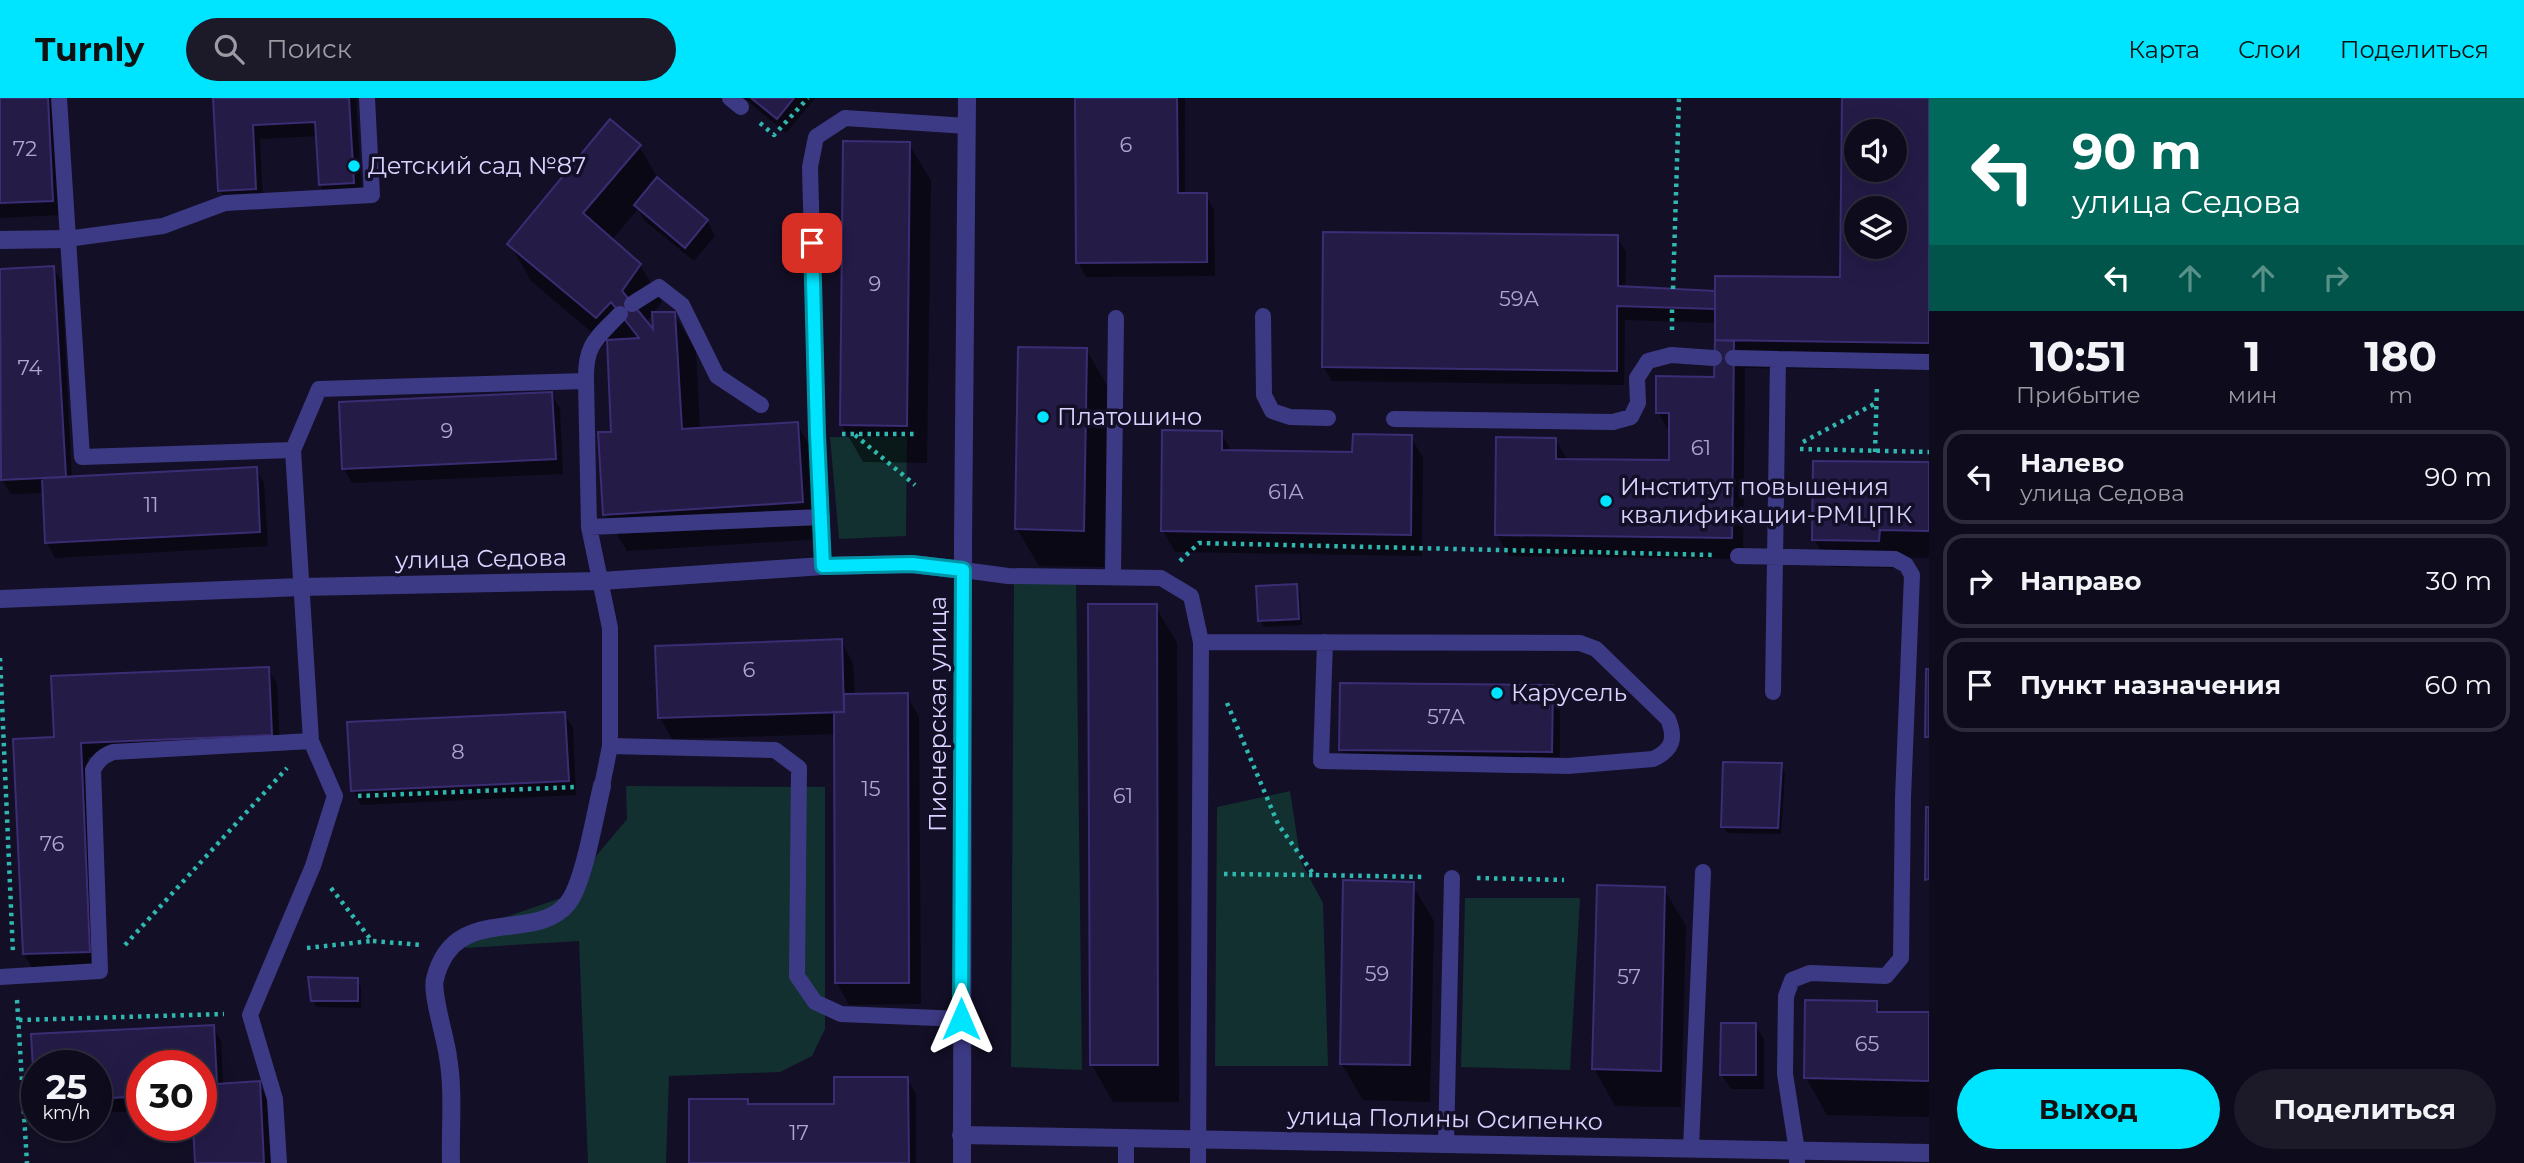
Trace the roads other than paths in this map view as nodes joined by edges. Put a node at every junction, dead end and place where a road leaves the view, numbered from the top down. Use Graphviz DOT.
graph roads {
  1 [pos="59,98"];
  2 [pos="367,98"];
  3 [pos="967,98"];
  4 [pos="967,126"];
  5 [pos="67,239"];
  6 [pos="0,240"];
  7 [pos="1263,316"];
  8 [pos="1116,318"];
  9 [pos="1714,358"];
  10 [pos="1733,358"];
  11 [pos="1778,359"];
  12 [pos="1929,362"];
  13 [pos="586,381"];
  14 [pos="761,405"];
  15 [pos="1328,418"];
  16 [pos="1394,419"];
  17 [pos="293,450"];
  18 [pos="822,517"];
  19 [pos="589,527"];
  20 [pos="1738,556"];
  21 [pos="1775,558"];
  22 [pos="823,566"];
  23 [pos="963,570"];
  24 [pos="1113,576"];
  25 [pos="601,581"];
  26 [pos="301,587"];
  27 [pos="0,599"];
  28 [pos="1201,642"];
  29 [pos="1325,642"];
  30 [pos="1773,692"];
  31 [pos="311,741"];
  32 [pos="610,746"];
  33 [pos="602,786"];
  34 [pos="1703,872"];
  35 [pos="1452,878"];
  36 [pos="7,977"];
  37 [pos="961,1019"];
  38 [pos="961,1135"];
  39 [pos="1126,1139"];
  40 [pos="1198,1139"];
  41 [pos="1446,1144"];
  42 [pos="1692,1148"];
  43 [pos="1929,1153"];
  44 [pos="1797,1157"];
  45 [pos="279,1163"];
  46 [pos="451,1163"];
  47 [pos="962,1163"];
  48 [pos="1126,1163"];
  49 [pos="1198,1163"];
  1 -- 5 [label="lane"];
  2 -- 5 [label="lane"];
  3 -- 4 [label="street, Пионерская улица"];
  4 -- 18 [label="lane"];
  4 -- 23 [label="street, Пионерская улица"];
  5 -- 6 [label="street"];
  5 -- 17 [label="lane"];
  7 -- 15 [label="lane"];
  8 -- 24 [label="lane"];
  9 -- 16 [label="lane"];
  10 -- 11 [label="lane"];
  11 -- 12 [label="lane"];
  11 -- 21 [label="lane"];
  13 -- 14 [label="lane"];
  13 -- 17 [label="lane"];
  13 -- 19 [label="lane"];
  17 -- 26 [label="lane"];
  18 -- 19 [label="lane"];
  18 -- 22 [label="lane"];
  19 -- 25 [label="lane"];
  20 -- 21 [label="lane"];
  21 -- 30 [label="lane"];
  21 -- 44 [label="lane"];
  22 -- 23 [label="street, улица Седова"];
  22 -- 25 [label="street, улица Седова"];
  23 -- 24 [label="lane"];
  23 -- 37 [label="street, Пионерская улица"];
  24 -- 28 [label="lane"];
  25 -- 26 [label="street, улица Седова"];
  25 -- 32 [label="lane"];
  26 -- 27 [label="street, улица Седова"];
  26 -- 31 [label="lane"];
  28 -- 29 [label="lane"];
  28 -- 40 [label="lane"];
  29 -- 29 [label="lane"];
  31 -- 36 [label="lane"];
  31 -- 45 [label="lane"];
  32 -- 33 [label="lane"];
  32 -- 37 [label="lane"];
  33 -- 46 [label="street"];
  34 -- 42 [label="lane"];
  35 -- 41 [label="lane"];
  37 -- 38 [label="street, Пионерская улица"];
  38 -- 39 [label="street, улица Полины Осипенко"];
  38 -- 47 [label="street, Пионерская улица"];
  39 -- 40 [label="street, улица Полины Осипенко"];
  39 -- 48 [label="lane"];
  40 -- 41 [label="street, улица Полины Осипенко"];
  40 -- 49 [label="lane"];
  41 -- 42 [label="street, улица Полины Осипенко"];
  42 -- 44 [label="street, улица Полины Осипенко"];
  43 -- 44 [label="street, улица Полины Осипенко"];
}
